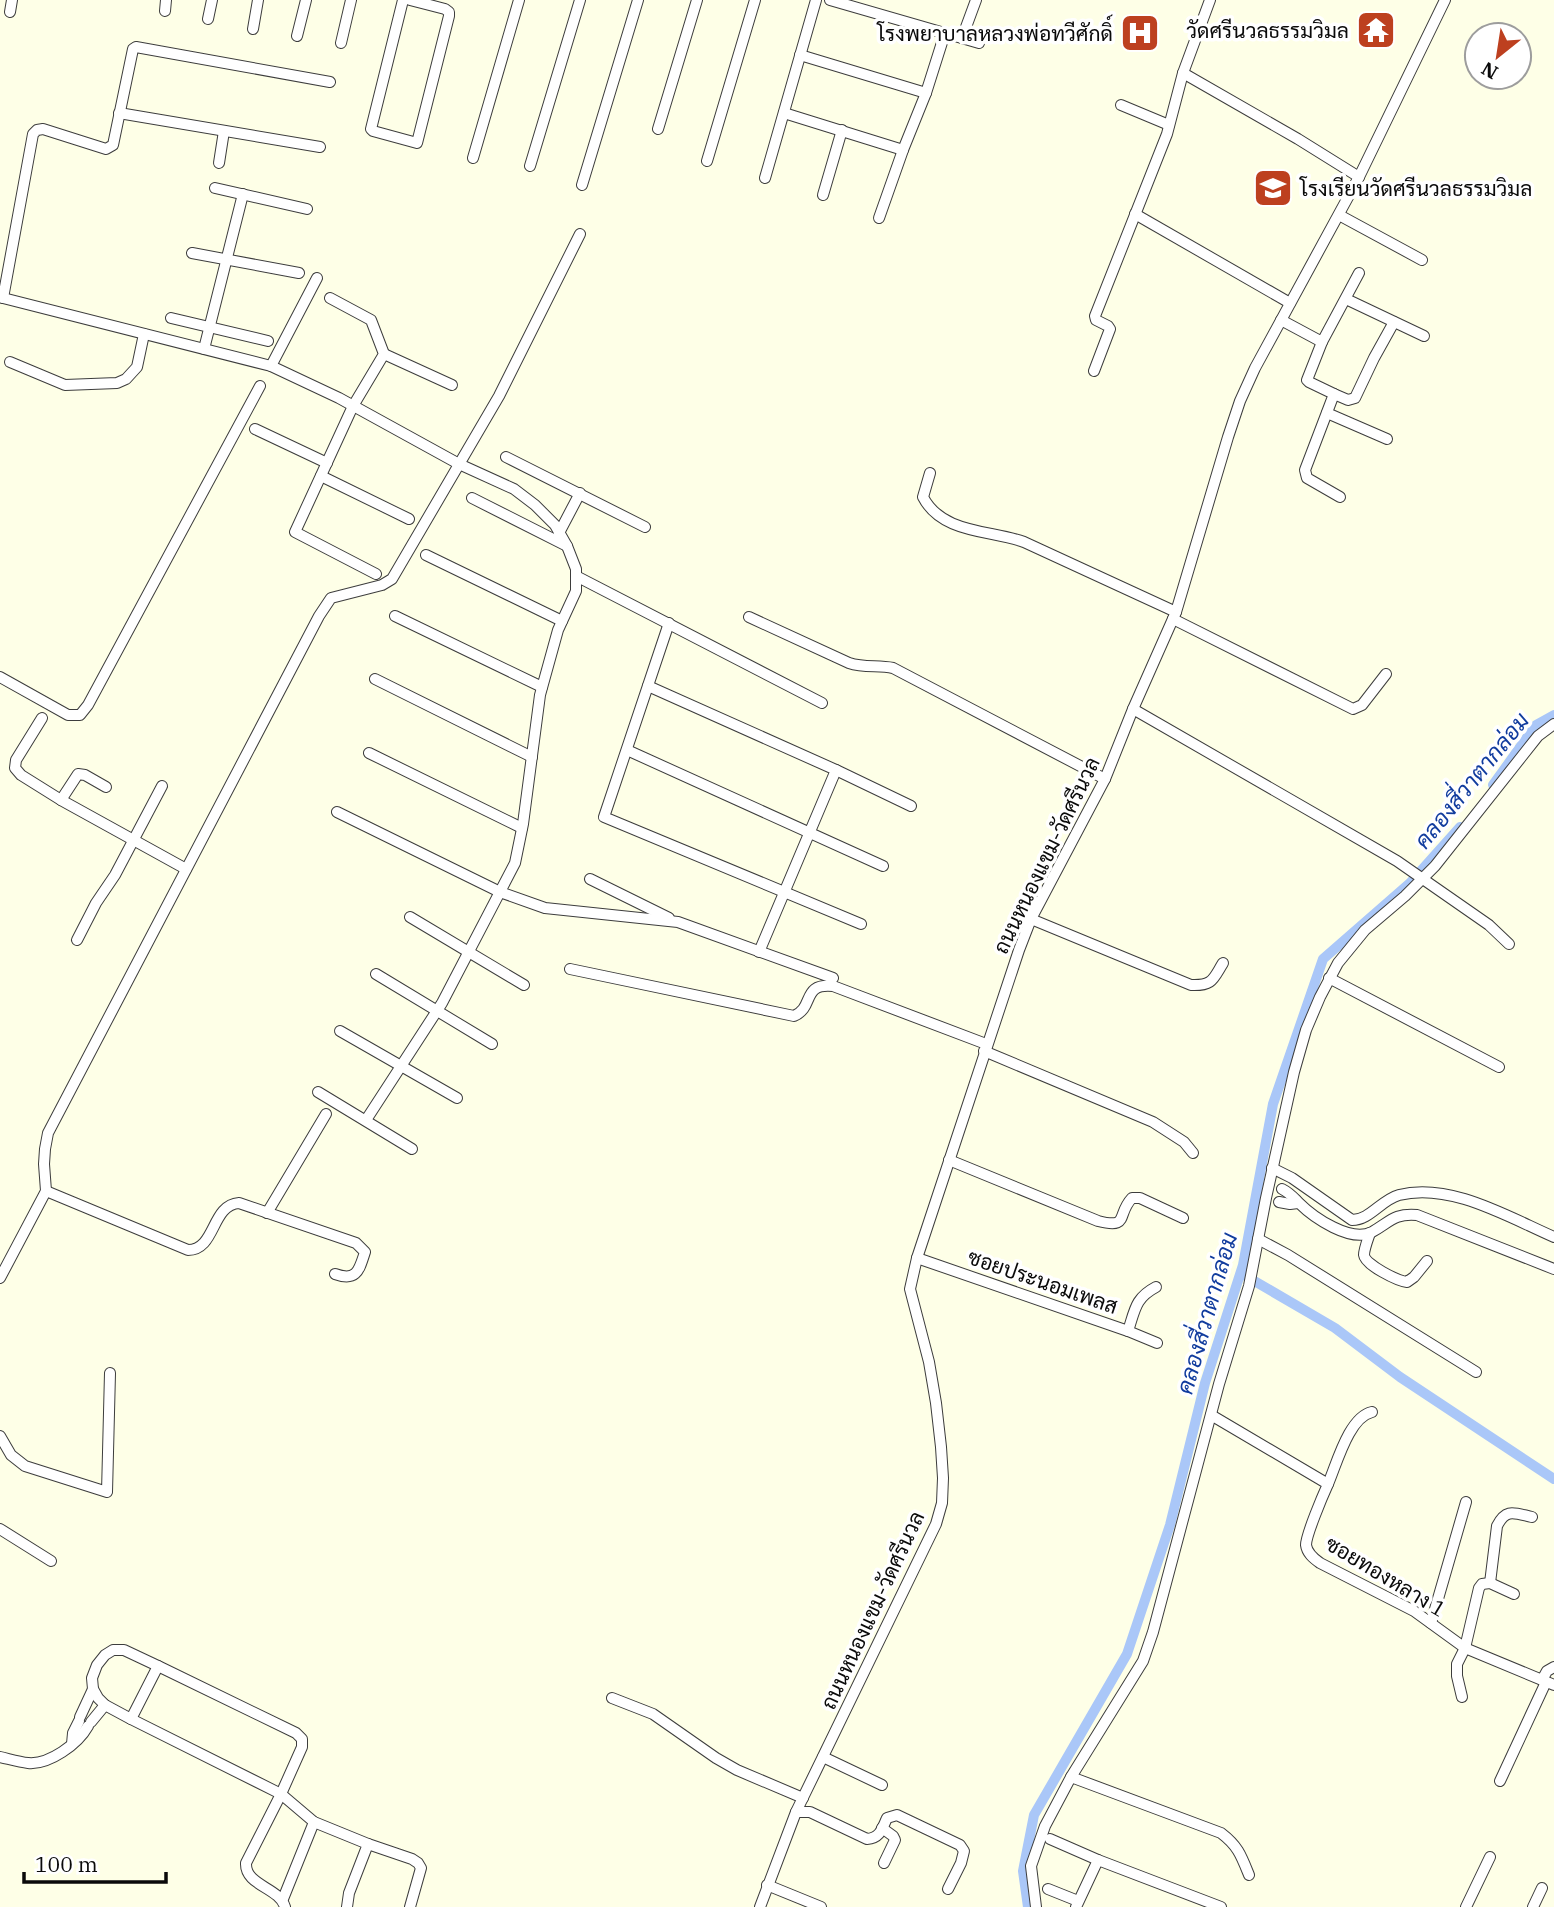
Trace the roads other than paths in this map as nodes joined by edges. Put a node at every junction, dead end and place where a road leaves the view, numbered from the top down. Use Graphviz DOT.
graph roads {
  1 [pos="12,0"];
  2 [pos="212,0"];
  3 [pos="258,0"];
  4 [pos="306,0"];
  5 [pos="351,0"];
  6 [pos="403,0"];
  7 [pos="410,0"];
  8 [pos="519,0"];
  9 [pos="580,0"];
  10 [pos="638,0"];
  11 [pos="698,0"];
  12 [pos="755,0"];
  13 [pos="816,0"];
  14 [pos="830,0"];
  15 [pos="976,0"];
  16 [pos="1210,0"];
  17 [pos="1445,0"];
  18 [pos="10,12"];
  19 [pos="208,19"];
  20 [pos="253,29"];
  21 [pos="945,33"];
  22 [pos="297,36"];
  23 [pos="962,38"];
  24 [pos="341,43"];
  25 [pos="979,43"];
  26 [pos="800,55"];
  27 [pos="1183,73"];
  28 [pos="330,82"];
  29 [pos="926,93"];
  30 [pos="1121,105"];
  31 [pos="784,113"];
  32 [pos="119,114"];
  33 [pos="1169,125"];
  34 [pos="658,129"];
  35 [pos="842,130"];
  36 [pos="224,131"];
  37 [pos="320,147"];
  38 [pos="903,149"];
  39 [pos="472,158"];
  40 [pos="707,161"];
  41 [pos="219,163"];
  42 [pos="530,166"];
  43 [pos="1359,177"];
  44 [pos="765,178"];
  45 [pos="582,185"];
  46 [pos="215,188"];
  47 [pos="243,194"];
  48 [pos="823,195"];
  49 [pos="307,209"];
  50 [pos="1135,214"];
  51 [pos="1339,215"];
  52 [pos="879,218"];
  53 [pos="580,234"];
  54 [pos="192,253"];
  55 [pos="227,260"];
  56 [pos="1422,260"];
  57 [pos="299,273"];
  58 [pos="1359,273"];
  59 [pos="317,278"];
  60 [pos="1,297"];
  61 [pos="330,298"];
  62 [pos="1346,299"];
  63 [pos="1290,303"];
  64 [pos="172,318"];
  65 [pos="1281,320"];
  66 [pos="1394,322"];
  67 [pos="210,327"];
  68 [pos="144,334"];
  69 [pos="1424,336"];
  70 [pos="268,341"];
  71 [pos="1322,341"];
  72 [pos="204,349"];
  73 [pos="384,354"];
  74 [pos="10,362"];
  75 [pos="271,366"];
  76 [pos="1094,371"];
  77 [pos="452,385"];
  78 [pos="260,386"];
  79 [pos="1334,394"];
  80 [pos="353,406"];
  81 [pos="1327,413"];
  82 [pos="255,429"];
  83 [pos="1387,439"];
  84 [pos="506,457"];
  85 [pos="327,463"];
  86 [pos="459,464"];
  87 [pos="930,473"];
  88 [pos="321,476"];
  89 [pos="580,494"];
  90 [pos="1340,497"];
  91 [pos="472,498"];
  92 [pos="409,519"];
  93 [pos="645,527"];
  94 [pos="559,533"];
  95 [pos="567,546"];
  96 [pos="426,555"];
  97 [pos="376,574"];
  98 [pos="576,576"];
  99 [pos="1175,615"];
  100 [pos="395,616"];
  101 [pos="749,617"];
  102 [pos="562,621"];
  103 [pos="669,624"];
  104 [pos="1386,674"];
  105 [pos="0,677"];
  106 [pos="375,679"];
  107 [pos="648,686"];
  108 [pos="542,687"];
  109 [pos="822,703"];
  110 [pos="1133,709"];
  111 [pos="46,712"];
  112 [pos="1554,724"];
  113 [pos="627,750"];
  114 [pos="369,752"];
  115 [pos="532,757"];
  116 [pos="836,770"];
  117 [pos="1105,779"];
  118 [pos="162,786"];
  119 [pos="106,787"];
  120 [pos="61,800"];
  121 [pos="911,806"];
  122 [pos="337,812"];
  123 [pos="522,828"];
  124 [pos="810,832"];
  125 [pos="133,841"];
  126 [pos="883,866"];
  127 [pos="186,869"];
  128 [pos="1419,876"];
  129 [pos="590,878"];
  130 [pos="500,892"];
  131 [pos="785,893"];
  132 [pos="410,917"];
  133 [pos="1031,919"];
  134 [pos="678,922"];
  135 [pos="861,924"];
  136 [pos="77,940"];
  137 [pos="1509,944"];
  138 [pos="469,952"];
  139 [pos="759,952"];
  140 [pos="1223,962"];
  141 [pos="570,969"];
  142 [pos="376,974"];
  143 [pos="833,978"];
  144 [pos="1329,978"];
  145 [pos="524,985"];
  146 [pos="437,1011"];
  147 [pos="340,1031"];
  148 [pos="492,1044"];
  149 [pos="985,1048"];
  150 [pos="401,1066"];
  151 [pos="1499,1067"];
  152 [pos="318,1092"];
  153 [pos="457,1098"];
  154 [pos="326,1114"];
  155 [pos="366,1120"];
  156 [pos="412,1149"];
  157 [pos="1193,1153"];
  158 [pos="948,1160"];
  159 [pos="1272,1168"];
  160 [pos="1276,1187"];
  161 [pos="44,1195"];
  162 [pos="1273,1200"];
  163 [pos="1298,1203"];
  164 [pos="267,1213"];
  165 [pos="1183,1218"];
  166 [pos="1370,1233"];
  167 [pos="1554,1237"];
  168 [pos="1258,1239"];
  169 [pos="916,1258"];
  170 [pos="1426,1261"];
  171 [pos="1554,1269"];
  172 [pos="335,1274"];
  173 [pos="0,1278"];
  174 [pos="1156,1287"];
  175 [pos="1128,1331"];
  176 [pos="1157,1343"];
  177 [pos="1476,1371"];
  178 [pos="110,1373"];
  179 [pos="1372,1412"];
  180 [pos="1211,1415"];
  181 [pos="0,1436"];
  182 [pos="1328,1484"];
  183 [pos="1466,1502"];
  184 [pos="1531,1517"];
  185 [pos="0,1529"];
  186 [pos="51,1561"];
  187 [pos="1490,1583"];
  188 [pos="1514,1594"];
  189 [pos="1432,1623"];
  190 [pos="1465,1648"];
  191 [pos="158,1666"];
  192 [pos="1554,1667"];
  193 [pos="1548,1682"];
  194 [pos="93,1689"];
  195 [pos="1462,1697"];
  196 [pos="612,1698"];
  197 [pos="105,1705"];
  198 [pos="131,1719"];
  199 [pos="84,1722"];
  200 [pos="0,1757"];
  201 [pos="823,1757"];
  202 [pos="1071,1777"];
  203 [pos="1500,1781"];
  204 [pos="882,1785"];
  205 [pos="281,1794"];
  206 [pos="803,1798"];
  207 [pos="796,1812"];
  208 [pos="314,1822"];
  209 [pos="882,1828"];
  210 [pos="1051,1839"];
  211 [pos="368,1844"];
  212 [pos="1490,1857"];
  213 [pos="1098,1860"];
  214 [pos="884,1863"];
  215 [pos="1249,1875"];
  216 [pos="767,1885"];
  217 [pos="1542,1888"];
  218 [pos="948,1889"];
  219 [pos="1048,1889"];
  220 [pos="284,1903"];
  221 [pos="1077,1904"];
  222 [pos="347,1907"];
  223 [pos="410,1907"];
  224 [pos="760,1907"];
  225 [pos="821,1907"];
  226 [pos="1036,1907"];
  227 [pos="1220,1907"];
  228 [pos="1466,1907"];
  229 [pos="1533,1907"];
  1 -- 18 [label="street"];
  2 -- 19 [label="street"];
  3 -- 20 [label="street"];
  4 -- 22 [label="street"];
  5 -- 24 [label="street"];
  6 -- 7 [label="street"];
  8 -- 39 [label="street"];
  9 -- 42 [label="street"];
  10 -- 45 [label="street"];
  11 -- 34 [label="street"];
  12 -- 40 [label="street"];
  13 -- 26 [label="street"];
  14 -- 21 [label="street"];
  15 -- 23 [label="street"];
  16 -- 27 [label="street"];
  17 -- 43 [label="street, ถนนหนองแขม-วัดศรีนวล"];
  21 -- 23 [label="street"];
  21 -- 29 [label="street"];
  23 -- 25 [label="street"];
  26 -- 29 [label="street"];
  26 -- 31 [label="street"];
  27 -- 33 [label="street"];
  27 -- 43 [label="street"];
  28 -- 32 [label="street"];
  29 -- 38 [label="street"];
  30 -- 33 [label="street"];
  31 -- 35 [label="street"];
  31 -- 44 [label="street"];
  32 -- 36 [label="street"];
  32 -- 60 [label="street"];
  33 -- 50 [label="street"];
  35 -- 38 [label="street"];
  35 -- 48 [label="street"];
  36 -- 37 [label="street"];
  36 -- 41 [label="street"];
  38 -- 52 [label="street"];
  43 -- 51 [label="street, ถนนหนองแขม-วัดศรีนวล"];
  46 -- 47 [label="street"];
  47 -- 49 [label="street"];
  47 -- 55 [label="street"];
  50 -- 63 [label="street"];
  50 -- 76 [label="street"];
  51 -- 56 [label="street"];
  51 -- 63 [label="street, ถนนหนองแขม-วัดศรีนวล"];
  53 -- 86 [label="street"];
  54 -- 55 [label="street"];
  55 -- 57 [label="street"];
  55 -- 67 [label="street"];
  58 -- 62 [label="street"];
  59 -- 75 [label="street"];
  60 -- 68 [label="street"];
  61 -- 73 [label="street"];
  62 -- 66 [label="street"];
  62 -- 71 [label="street"];
  63 -- 65 [label="street, ถนนหนองแขม-วัดศรีนวล"];
  64 -- 67 [label="street"];
  65 -- 71 [label="street"];
  65 -- 99 [label="street, ถนนหนองแขม-วัดศรีนวล"];
  66 -- 69 [label="street"];
  66 -- 79 [label="street"];
  67 -- 70 [label="street"];
  67 -- 72 [label="street"];
  68 -- 72 [label="street"];
  68 -- 74 [label="street"];
  71 -- 79 [label="street"];
  72 -- 75 [label="street"];
  73 -- 77 [label="street"];
  73 -- 80 [label="street"];
  75 -- 80 [label="street"];
  78 -- 111 [label="street"];
  79 -- 81 [label="street"];
  80 -- 85 [label="street"];
  80 -- 86 [label="street"];
  81 -- 83 [label="street"];
  81 -- 90 [label="street"];
  82 -- 85 [label="street"];
  84 -- 89 [label="street"];
  85 -- 88 [label="street"];
  86 -- 94 [label="street"];
  86 -- 127 [label="street"];
  87 -- 99 [label="street"];
  88 -- 92 [label="street"];
  88 -- 97 [label="street"];
  89 -- 93 [label="street"];
  89 -- 94 [label="street"];
  91 -- 95 [label="street"];
  94 -- 95 [label="street"];
  95 -- 98 [label="street"];
  96 -- 102 [label="street"];
  98 -- 102 [label="street"];
  98 -- 103 [label="street"];
  99 -- 104 [label="street"];
  99 -- 110 [label="street, ถนนหนองแขม-วัดศรีนวล"];
  100 -- 108 [label="street"];
  101 -- 117 [label="street"];
  102 -- 108 [label="street"];
  103 -- 107 [label="street"];
  103 -- 109 [label="street"];
  105 -- 111 [label="street"];
  106 -- 115 [label="street"];
  107 -- 113 [label="street"];
  107 -- 116 [label="street"];
  108 -- 115 [label="street"];
  110 -- 117 [label="street, ถนนหนองแขม-วัดศรีนวล"];
  110 -- 128 [label="street"];
  111 -- 120 [label="street"];
  112 -- 128 [label="street"];
  113 -- 124 [label="street"];
  113 -- 131 [label="street"];
  114 -- 123 [label="street"];
  115 -- 123 [label="street"];
  116 -- 121 [label="street"];
  116 -- 124 [label="street"];
  117 -- 133 [label="street, ถนนหนองแขม-วัดศรีนวล"];
  118 -- 125 [label="street"];
  119 -- 120 [label="street"];
  120 -- 125 [label="street"];
  122 -- 130 [label="street"];
  123 -- 130 [label="street"];
  124 -- 126 [label="street"];
  124 -- 131 [label="street"];
  125 -- 127 [label="street"];
  125 -- 136 [label="street"];
  127 -- 161 [label="street"];
  128 -- 137 [label="street"];
  128 -- 144 [label="street"];
  129 -- 134 [label="street"];
  130 -- 134 [label="street"];
  130 -- 138 [label="street"];
  131 -- 135 [label="street"];
  131 -- 139 [label="street"];
  132 -- 138 [label="street"];
  133 -- 140 [label="street"];
  133 -- 149 [label="street, ถนนหนองแขม-วัดศรีนวล"];
  134 -- 139 [label="street"];
  138 -- 145 [label="street"];
  138 -- 146 [label="street"];
  139 -- 143 [label="street"];
  141 -- 149 [label="street"];
  142 -- 146 [label="street"];
  144 -- 151 [label="street"];
  144 -- 159 [label="street"];
  146 -- 148 [label="street"];
  146 -- 150 [label="street"];
  147 -- 150 [label="street"];
  149 -- 157 [label="street"];
  149 -- 158 [label="street, ถนนหนองแขม-วัดศรีนวล"];
  150 -- 153 [label="street"];
  150 -- 155 [label="street"];
  152 -- 155 [label="street"];
  154 -- 164 [label="street"];
  155 -- 156 [label="street"];
  158 -- 165 [label="street"];
  158 -- 169 [label="street, ถนนหนองแขม-วัดศรีนวล"];
  159 -- 160 [label="street"];
  159 -- 167 [label="street"];
  160 -- 162 [label="street"];
  160 -- 163 [label="street"];
  161 -- 164 [label="street"];
  161 -- 173 [label="street"];
  162 -- 163 [label="street"];
  162 -- 168 [label="street"];
  163 -- 166 [label="street"];
  164 -- 172 [label="street"];
  166 -- 170 [label="street"];
  166 -- 171 [label="street"];
  168 -- 177 [label="street"];
  168 -- 180 [label="street"];
  169 -- 175 [label="street, ซอยประนอมเพลส"];
  169 -- 201 [label="street, ถนนหนองแขม-วัดศรีนวล"];
  174 -- 175 [label="street"];
  175 -- 176 [label="street, ซอยประนอมเพลส"];
  178 -- 181 [label="street"];
  179 -- 182 [label="street, ซอยทองหลาง 1"];
  180 -- 182 [label="street"];
  180 -- 202 [label="street"];
  182 -- 189 [label="street, ซอยทองหลาง 1"];
  183 -- 189 [label="street"];
  184 -- 187 [label="street"];
  185 -- 186 [label="street"];
  187 -- 188 [label="street"];
  187 -- 190 [label="street"];
  189 -- 190 [label="street, ซอยทองหลาง 1"];
  190 -- 193 [label="street, ซอยทองหลาง 1"];
  190 -- 195 [label="street"];
  191 -- 194 [label="street"];
  191 -- 198 [label="street"];
  191 -- 205 [label="street"];
  192 -- 193 [label="street"];
  193 -- 203 [label="street"];
  194 -- 197 [label="street"];
  194 -- 199 [label="street"];
  196 -- 206 [label="street"];
  197 -- 198 [label="street"];
  197 -- 199 [label="street"];
  198 -- 205 [label="street"];
  199 -- 200 [label="street"];
  201 -- 204 [label="street"];
  201 -- 206 [label="street, ถนนหนองแขม-วัดศรีนวล"];
  202 -- 215 [label="street"];
  202 -- 226 [label="street"];
  205 -- 208 [label="street"];
  205 -- 220 [label="street"];
  206 -- 207 [label="street, ถนนหนองแขม-วัดศรีนวล"];
  207 -- 209 [label="street"];
  207 -- 216 [label="street, ถนนหนองแขม-วัดศรีนวล"];
  208 -- 211 [label="street"];
  208 -- 220 [label="street"];
  209 -- 214 [label="street"];
  209 -- 218 [label="street"];
  210 -- 213 [label="street"];
  211 -- 222 [label="street"];
  211 -- 223 [label="street"];
  212 -- 228 [label="street"];
  213 -- 221 [label="street"];
  213 -- 227 [label="street"];
  216 -- 224 [label="street, ถนนหนองแขม-วัดศรีนวล"];
  216 -- 225 [label="street"];
  217 -- 229 [label="street"];
  219 -- 221 [label="street"];
}
